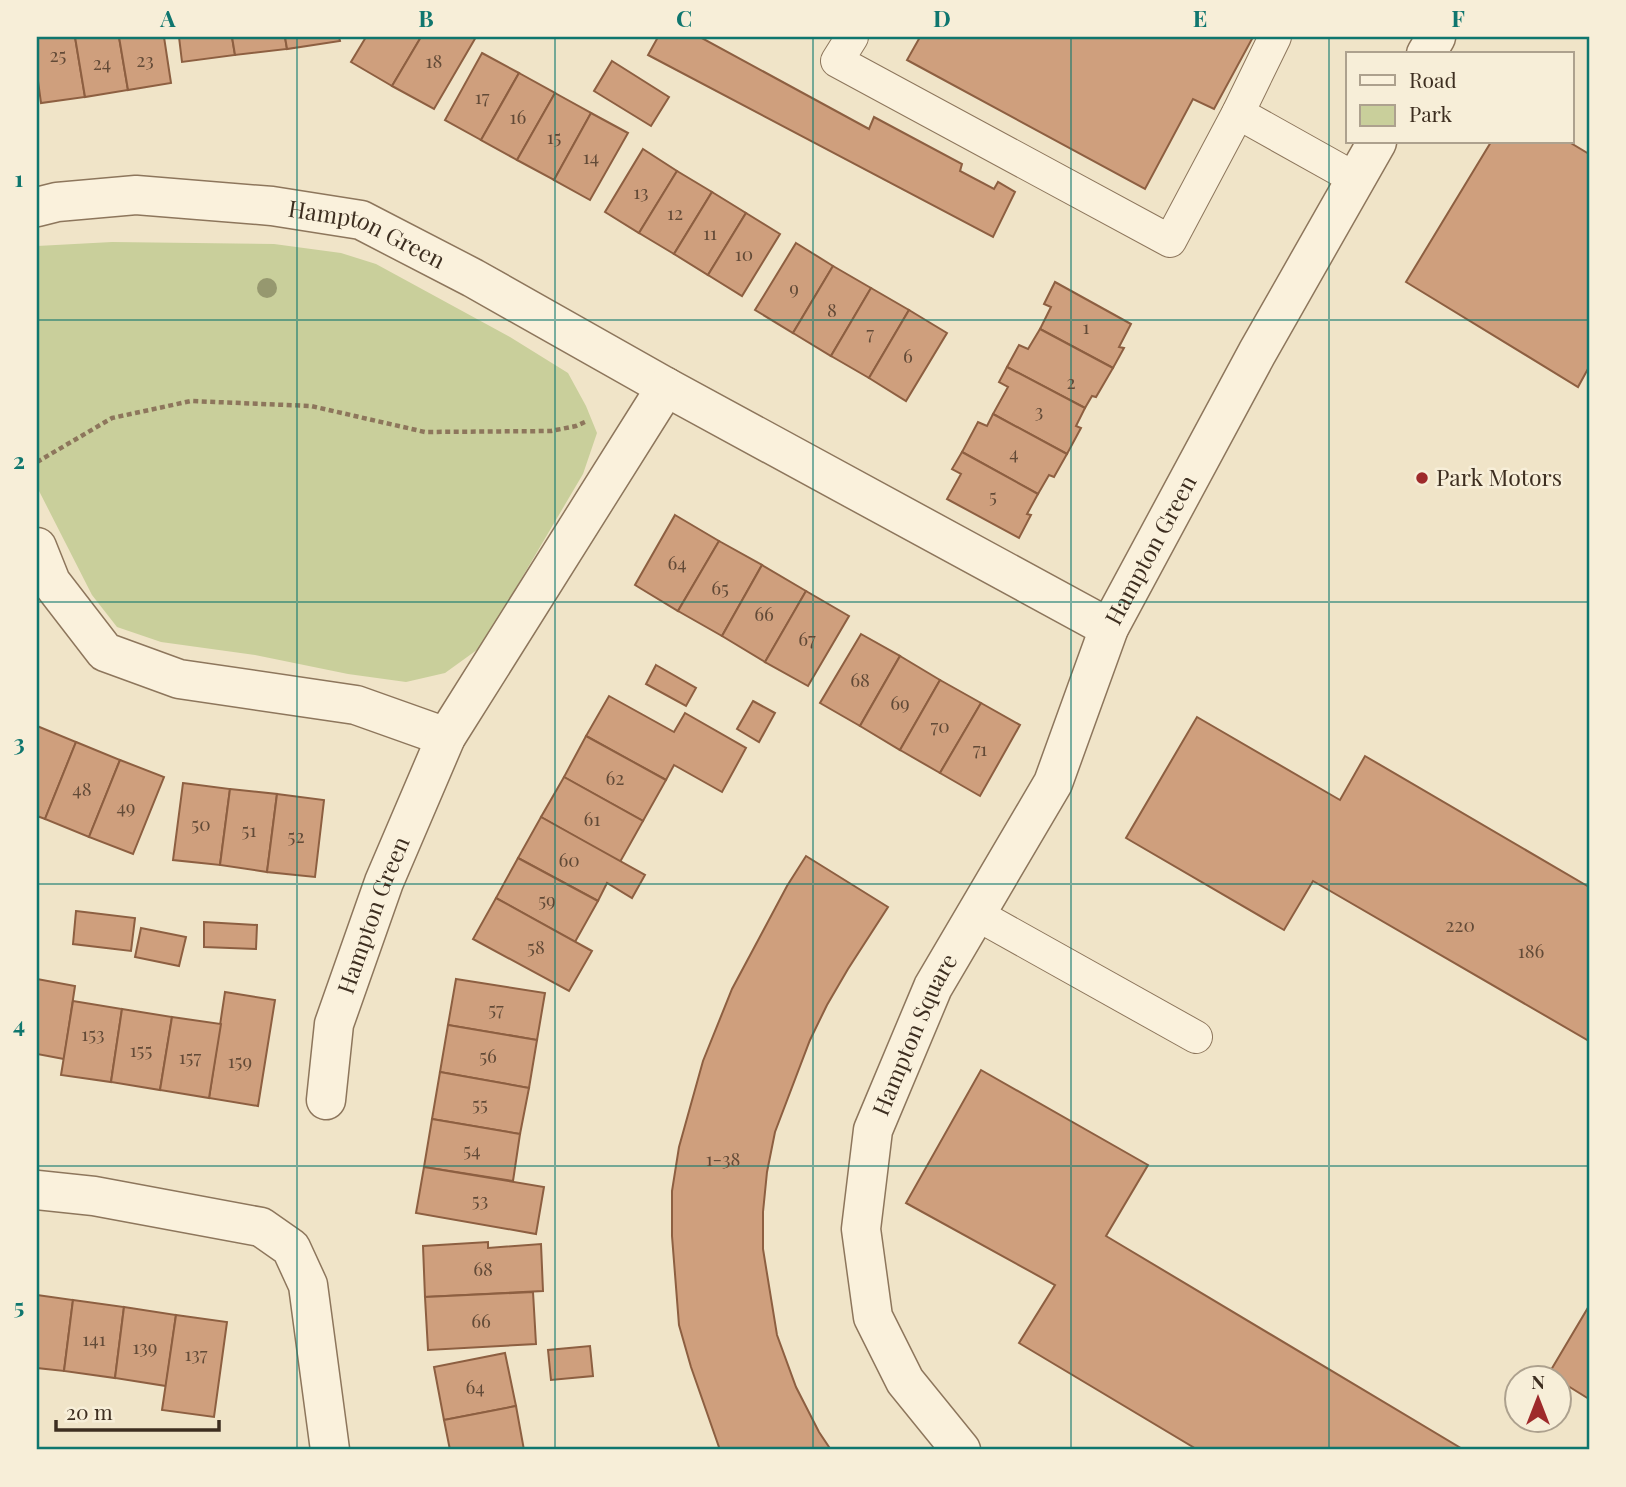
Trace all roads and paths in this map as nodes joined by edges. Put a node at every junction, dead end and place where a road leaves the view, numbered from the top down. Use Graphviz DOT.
graph roads {
  1 [pos="852,37"];
  2 [pos="1275,37"];
  3 [pos="1238,113"];
  4 [pos="1376,144"];
  5 [pos="1356,178"];
  6 [pos="37,207"];
  7 [pos="666,387"];
  8 [pos="587,421"];
  9 [pos="37,462"];
  10 [pos="37,547"];
  11 [pos="1110,628"];
  12 [pos="446,737"];
  13 [pos="976,914"];
  14 [pos="1196,1037"];
  15 [pos="326,1100"];
  16 [pos="37,1190"];
  17 [pos="330,1450"];
  18 [pos="961,1450"];
  1 -- 3 [label="lane"];
  2 -- 3 [label="lane"];
  3 -- 5 [label="lane"];
  4 -- 5 [label="street, Hampton Green"];
  5 -- 11 [label="street, Hampton Green"];
  6 -- 7 [label="street, Hampton Green"];
  7 -- 11 [label="street, Hampton Green"];
  7 -- 12 [label="street, Hampton Green"];
  8 -- 9 [label="path"];
  10 -- 12 [label="street"];
  11 -- 13 [label="street, Hampton Square"];
  12 -- 15 [label="street, Hampton Green"];
  13 -- 14 [label="lane"];
  13 -- 18 [label="street, Hampton Square"];
  16 -- 17 [label="street"];
}
